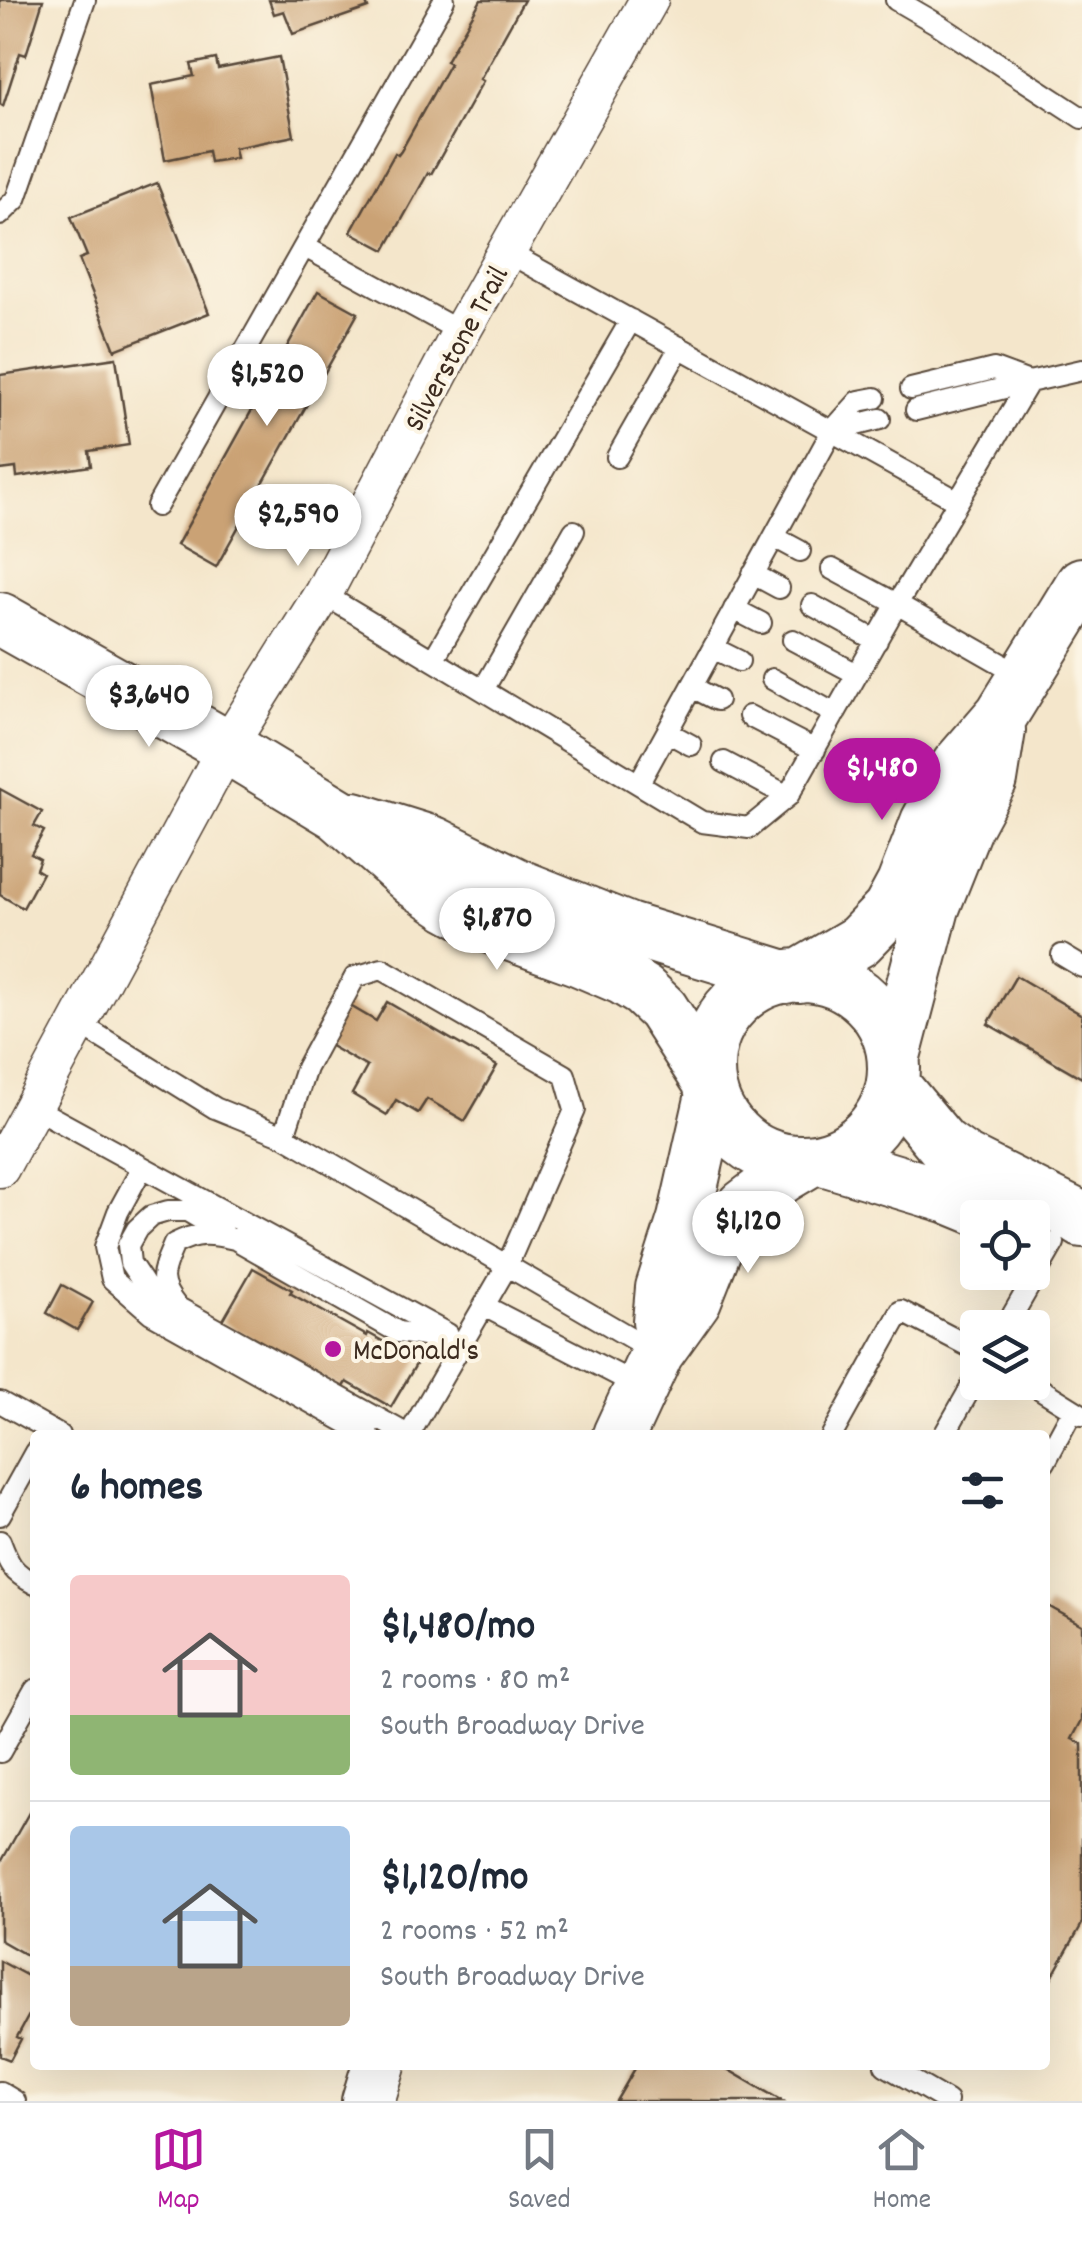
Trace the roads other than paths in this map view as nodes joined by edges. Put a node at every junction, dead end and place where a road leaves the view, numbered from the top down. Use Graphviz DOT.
graph roads {
  1 [pos="85,0"];
  2 [pos="444,0"];
  3 [pos="649,0"];
  4 [pos="896,0"];
  5 [pos="1082,118"];
  6 [pos="0,215"];
  7 [pos="304,247"];
  8 [pos="507,252"];
  9 [pos="631,320"];
  10 [pos="461,332"];
  11 [pos="680,348"];
  12 [pos="1082,370"];
  13 [pos="1029,382"];
  14 [pos="911,388"];
  15 [pos="874,398"];
  16 [pos="916,410"];
  17 [pos="880,419"];
  18 [pos="832,431"];
  19 [pos="617,456"];
  20 [pos="958,501"];
  21 [pos="157,506"];
  22 [pos="574,532"];
  23 [pos="774,537"];
  24 [pos="800,551"];
  25 [pos="832,569"];
  26 [pos="753,574"];
  27 [pos="1082,584"];
  28 [pos="780,588"];
  29 [pos="323,594"];
  30 [pos="897,604"];
  31 [pos="812,606"];
  32 [pos="734,609"];
  33 [pos="0,619"];
  34 [pos="761,623"];
  35 [pos="792,640"];
  36 [pos="876,641"];
  37 [pos="713,648"];
  38 [pos="433,660"];
  39 [pos="739,662"];
  40 [pos="858,674"];
  41 [pos="772,679"];
  42 [pos="692,687"];
  43 [pos="483,690"];
  44 [pos="1014,695"];
  45 [pos="717,700"];
  46 [pos="835,714"];
  47 [pos="749,716"];
  48 [pos="666,732"];
  49 [pos="691,745"];
  50 [pos="227,747"];
  51 [pos="814,750"];
  52 [pos="724,762"];
  53 [pos="639,784"];
  54 [pos="788,796"];
  55 [pos="338,814"];
  56 [pos="1062,955"];
  57 [pos="1082,967"];
  58 [pos="792,976"];
  59 [pos="78,1023"];
  60 [pos="893,1070"];
  61 [pos="711,1088"];
  62 [pos="33,1107"];
  63 [pos="284,1136"];
  64 [pos="816,1160"];
  65 [pos="0,1168"];
  66 [pos="142,1168"];
  67 [pos="960,1202"];
  68 [pos="1067,1225"];
  69 [pos="234,1240"];
  70 [pos="507,1266"];
  71 [pos="178,1306"];
  72 [pos="484,1306"];
  73 [pos="1015,1310"];
  74 [pos="463,1342"];
  75 [pos="960,1342"];
  76 [pos="649,1370"];
  77 [pos="1050,1395"];
  78 [pos="964,1400"];
  79 [pos="0,1402"];
  80 [pos="1078,1412"];
  81 [pos="45,1430"];
  82 [pos="359,1430"];
  83 [pos="399,1430"];
  84 [pos="411,1430"];
  85 [pos="621,1430"];
  86 [pos="835,1430"];
  87 [pos="947,1430"];
  88 [pos="1050,1454"];
  89 [pos="30,1461"];
  90 [pos="0,1515"];
  91 [pos="0,1541"];
  92 [pos="30,1581"];
  93 [pos="30,1699"];
  94 [pos="0,1752"];
  95 [pos="377,2070"];
  96 [pos="894,2070"];
  97 [pos="0,2092"];
  98 [pos="943,2100"];
  99 [pos="15,2101"];
  100 [pos="368,2101"];
  1 -- 6 [label="lane"];
  2 -- 7 [label="lane"];
  3 -- 8 [label="street, Silverstone Trail"];
  4 -- 5 [label="lane"];
  7 -- 10 [label="lane"];
  7 -- 21 [label="lane"];
  8 -- 9 [label="lane"];
  8 -- 10 [label="street, Silverstone Trail"];
  9 -- 11 [label="lane"];
  9 -- 38 [label="lane"];
  10 -- 29 [label="street, Silverstone Trail"];
  11 -- 18 [label="lane"];
  11 -- 19 [label="lane"];
  12 -- 13 [label="lane"];
  13 -- 14 [label="lane"];
  13 -- 16 [label="lane"];
  13 -- 20 [label="lane"];
  15 -- 18 [label="lane"];
  17 -- 18 [label="lane"];
  18 -- 20 [label="lane"];
  18 -- 23 [label="lane"];
  20 -- 30 [label="lane"];
  22 -- 43 [label="lane"];
  23 -- 24 [label="lane"];
  23 -- 26 [label="lane"];
  25 -- 30 [label="lane"];
  26 -- 28 [label="lane"];
  26 -- 32 [label="lane"];
  27 -- 44 [label="main road"];
  29 -- 38 [label="lane"];
  29 -- 50 [label="street, Silverstone Trail"];
  30 -- 36 [label="lane"];
  30 -- 44 [label="lane"];
  31 -- 36 [label="lane"];
  32 -- 34 [label="lane"];
  32 -- 37 [label="lane"];
  33 -- 50 [label="main road"];
  35 -- 40 [label="lane"];
  36 -- 40 [label="lane"];
  37 -- 39 [label="lane"];
  37 -- 42 [label="lane"];
  38 -- 43 [label="lane"];
  40 -- 46 [label="lane"];
  41 -- 46 [label="lane"];
  42 -- 45 [label="lane"];
  42 -- 48 [label="lane"];
  43 -- 53 [label="lane"];
  44 -- 58 [label="main road"];
  44 -- 60 [label="main road"];
  46 -- 51 [label="lane"];
  47 -- 51 [label="lane"];
  48 -- 49 [label="lane"];
  48 -- 53 [label="lane"];
  50 -- 55 [label="main road"];
  50 -- 59 [label="street, Silverstone Trail"];
  51 -- 54 [label="lane"];
  52 -- 54 [label="lane"];
  53 -- 54 [label="lane"];
  55 -- 58 [label="main road"];
  55 -- 61 [label="main road"];
  56 -- 57 [label="lane"];
  58 -- 60 [label="main road"];
  58 -- 61 [label="main road"];
  59 -- 62 [label="street, Silverstone Trail"];
  59 -- 63 [label="lane"];
  60 -- 64 [label="main road"];
  60 -- 68 [label="main road"];
  61 -- 64 [label="main road"];
  61 -- 76 [label="main road"];
  62 -- 65 [label="street, Silverstone Trail"];
  62 -- 66 [label="lane"];
  63 -- 70 [label="lane"];
  63 -- 70 [label="lane"];
  64 -- 67 [label="main road"];
  64 -- 76 [label="main road"];
  66 -- 74 [label="lane"];
  66 -- 82 [label="lane"];
  68 -- 73 [label="lane"];
  69 -- 71 [label="lane"];
  69 -- 71 [label="lane"];
  69 -- 74 [label="lane"];
  70 -- 72 [label="lane"];
  70 -- 76 [label="lane"];
  71 -- 83 [label="lane"];
  72 -- 74 [label="lane"];
  72 -- 76 [label="lane"];
  74 -- 84 [label="lane"];
  75 -- 86 [label="lane"];
  76 -- 85 [label="main road"];
  77 -- 80 [label="lane"];
  78 -- 87 [label="lane"];
  79 -- 81 [label="lane"];
  80 -- 88 [label="lane"];
  89 -- 90 [label="lane"];
  91 -- 92 [label="lane"];
  93 -- 94 [label="lane"];
  95 -- 100 [label="main road"];
  96 -- 98 [label="lane"];
  97 -- 99 [label="lane"];
}
